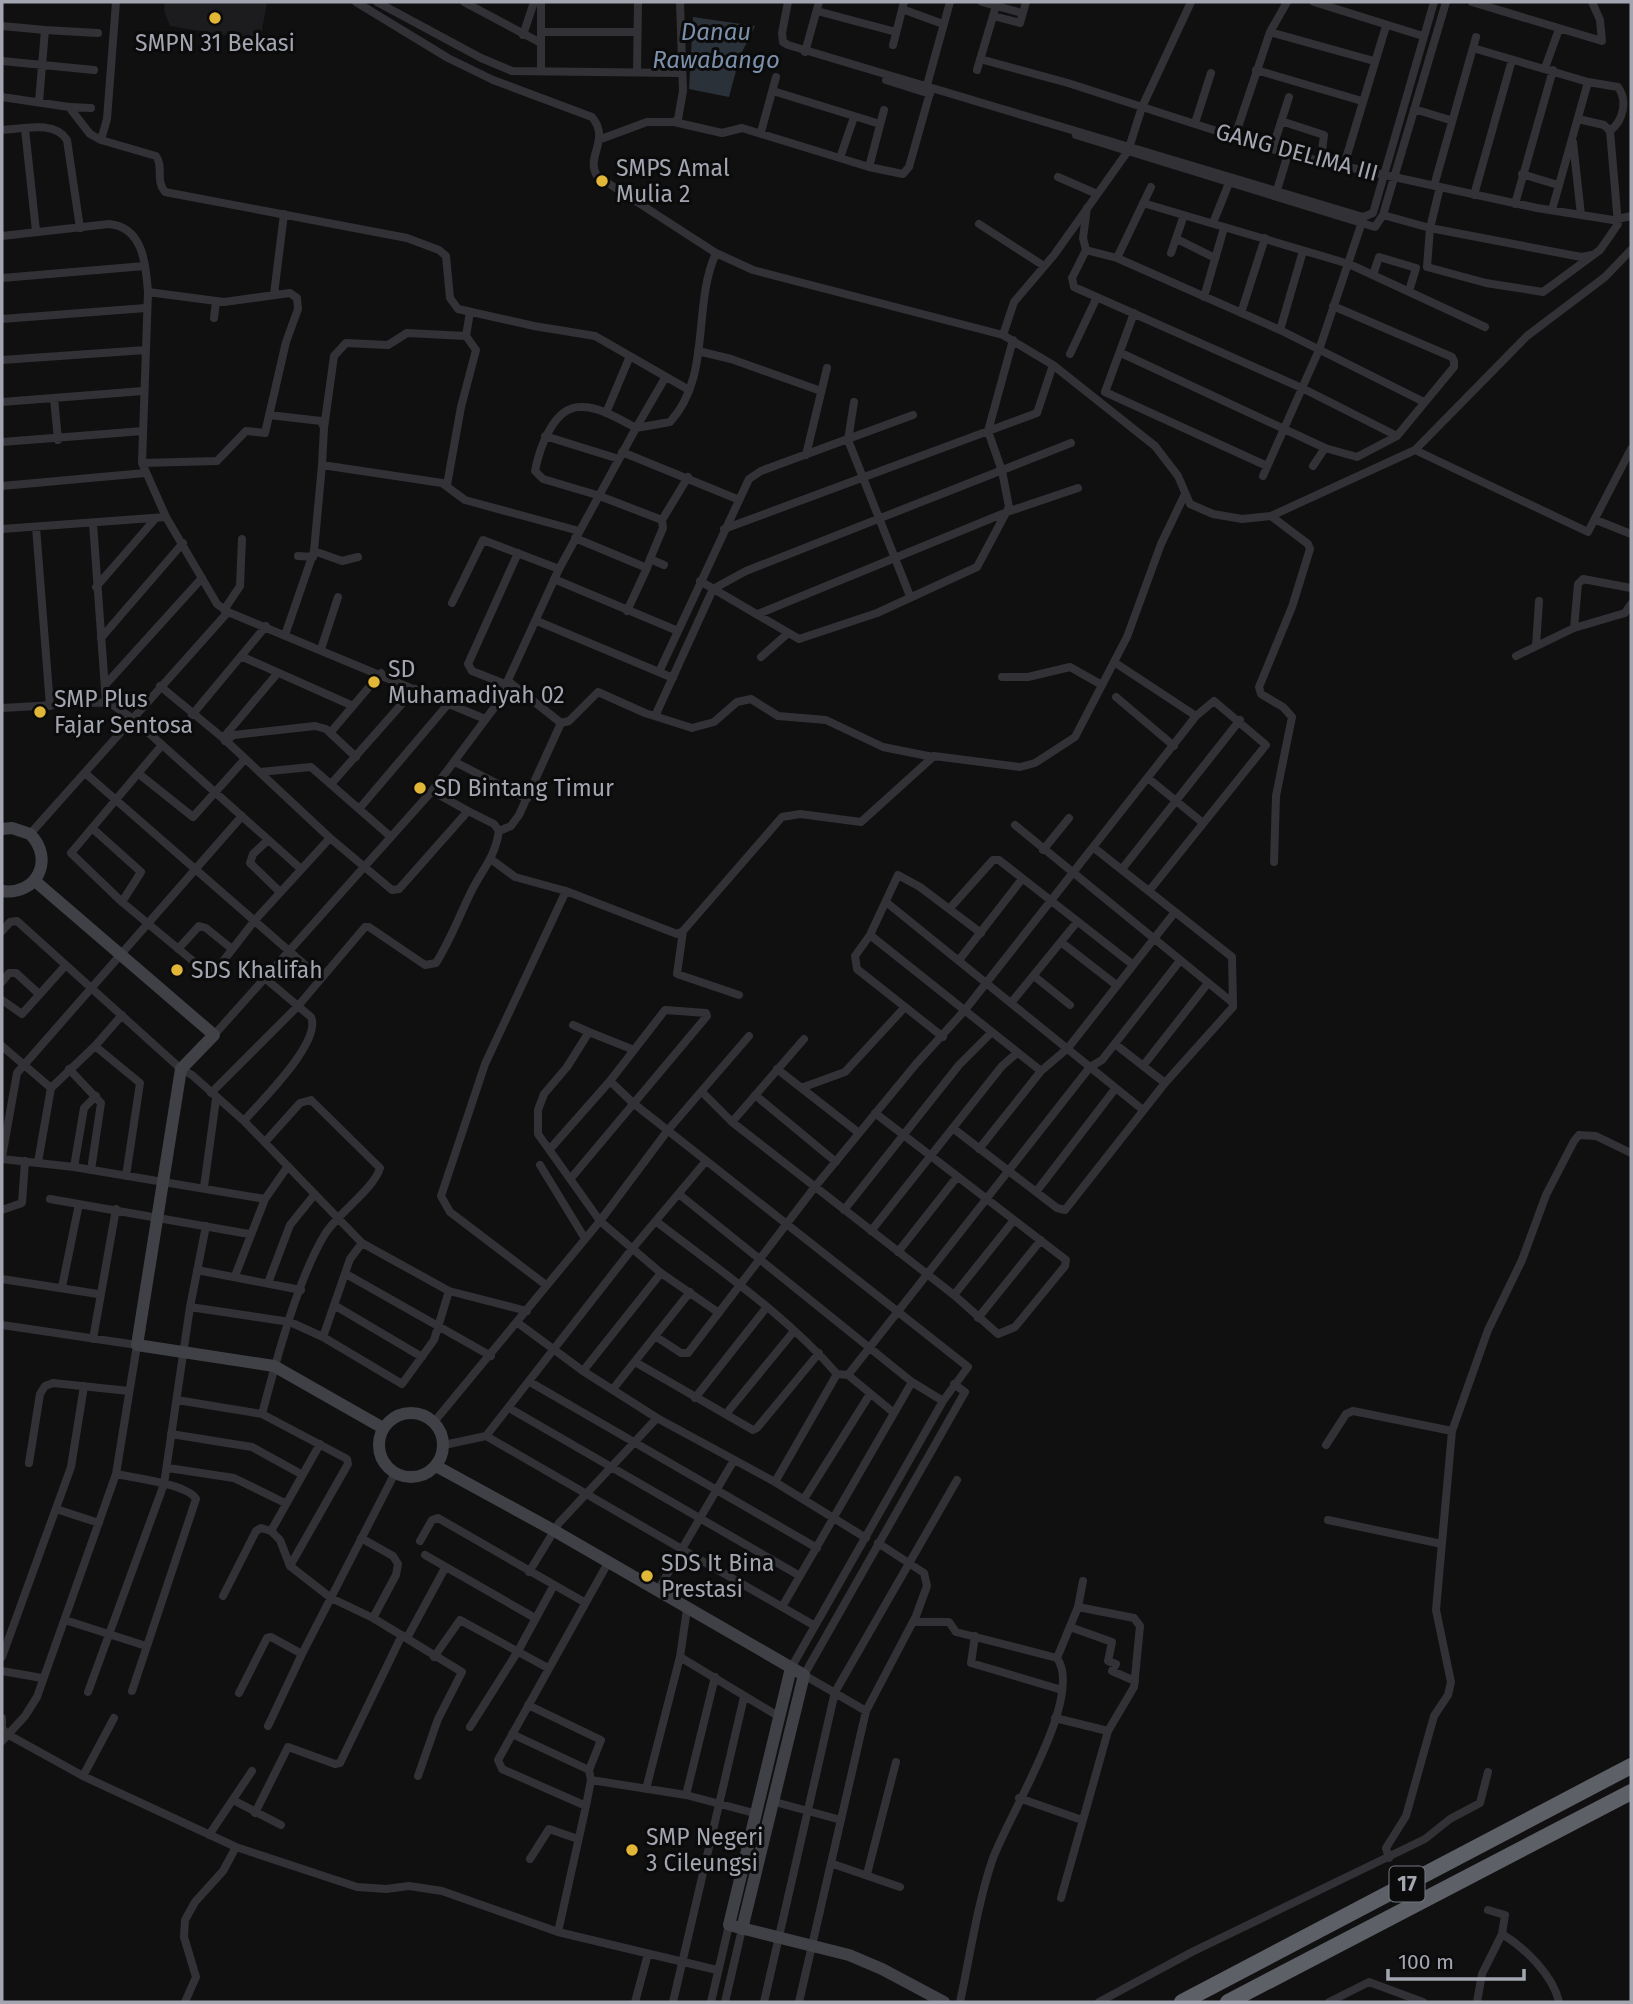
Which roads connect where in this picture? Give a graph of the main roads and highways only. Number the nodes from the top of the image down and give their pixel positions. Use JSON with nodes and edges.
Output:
{"nodes":[{"id":1,"x":1631,"y":1766,"type":"edge"},
{"id":2,"x":1631,"y":1792,"type":"edge"},
{"id":3,"x":1182,"y":2002,"type":"edge"},
{"id":4,"x":1228,"y":2002,"type":"edge"}],
"edges":[{"from":1,"to":3,"type":"highway","number":"17"},
{"from":2,"to":4,"type":"highway","number":"17"}]}
